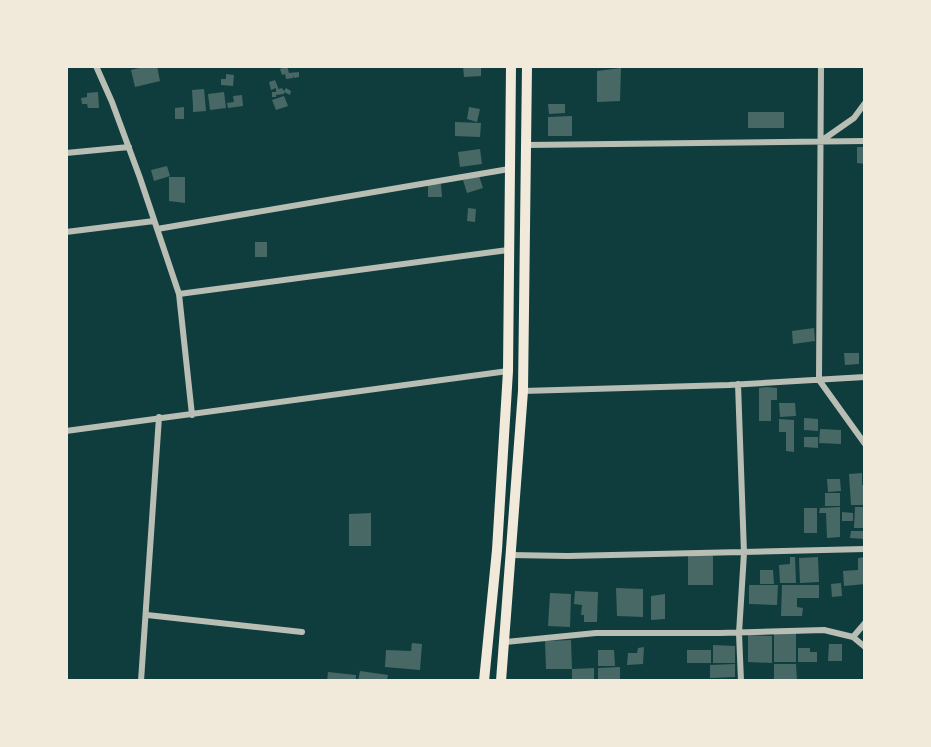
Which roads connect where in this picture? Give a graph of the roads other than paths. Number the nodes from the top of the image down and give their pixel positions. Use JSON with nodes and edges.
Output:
{"nodes":[{"id":1,"x":96,"y":66,"type":"edge"},
{"id":2,"x":511,"y":66,"type":"edge"},
{"id":3,"x":527,"y":66,"type":"edge"},
{"id":4,"x":821,"y":66,"type":"edge"},
{"id":5,"x":865,"y":103,"type":"edge"},
{"id":6,"x":821,"y":141,"type":"junction"},
{"id":7,"x":865,"y":141,"type":"edge"},
{"id":8,"x":526,"y":145,"type":"junction"},
{"id":9,"x":129,"y":147,"type":"junction"},
{"id":10,"x":66,"y":153,"type":"edge"},
{"id":11,"x":509,"y":169,"type":"junction"},
{"id":12,"x":154,"y":221,"type":"junction"},
{"id":13,"x":157,"y":229,"type":"junction"},
{"id":14,"x":66,"y":232,"type":"edge"},
{"id":15,"x":508,"y":250,"type":"junction"},
{"id":16,"x":179,"y":294,"type":"junction"},
{"id":17,"x":508,"y":371,"type":"junction"},
{"id":18,"x":865,"y":377,"type":"edge"},
{"id":19,"x":819,"y":380,"type":"junction"},
{"id":20,"x":738,"y":384,"type":"junction"},
{"id":21,"x":523,"y":391,"type":"junction"},
{"id":22,"x":192,"y":415,"type":"junction"},
{"id":23,"x":159,"y":417,"type":"junction"},
{"id":24,"x":66,"y":431,"type":"edge"},
{"id":25,"x":865,"y":444,"type":"edge"},
{"id":26,"x":865,"y":549,"type":"edge"},
{"id":27,"x":744,"y":553,"type":"junction"},
{"id":28,"x":510,"y":555,"type":"junction"},
{"id":29,"x":147,"y":615,"type":"junction"},
{"id":30,"x":865,"y":623,"type":"edge"},
{"id":31,"x":302,"y":632,"type":"dead end"},
{"id":32,"x":739,"y":633,"type":"junction"},
{"id":33,"x":853,"y":637,"type":"junction"},
{"id":34,"x":505,"y":642,"type":"junction"},
{"id":35,"x":865,"y":647,"type":"edge"},
{"id":36,"x":141,"y":681,"type":"edge"},
{"id":37,"x":484,"y":681,"type":"edge"},
{"id":38,"x":501,"y":681,"type":"edge"},
{"id":39,"x":741,"y":681,"type":"edge"}],
"edges":[{"from":1,"to":9,"type":"street"},
{"from":2,"to":11,"type":"highway"},
{"from":3,"to":8,"type":"highway"},
{"from":4,"to":6,"type":"street"},
{"from":5,"to":6,"type":"street"},
{"from":6,"to":7,"type":"street"},
{"from":6,"to":8,"type":"street"},
{"from":6,"to":19,"type":"street"},
{"from":8,"to":21,"type":"highway"},
{"from":9,"to":10,"type":"street"},
{"from":9,"to":12,"type":"street"},
{"from":11,"to":13,"type":"street"},
{"from":11,"to":15,"type":"highway"},
{"from":12,"to":13,"type":"street"},
{"from":12,"to":14,"type":"street"},
{"from":13,"to":16,"type":"street"},
{"from":15,"to":16,"type":"street"},
{"from":15,"to":17,"type":"highway"},
{"from":16,"to":22,"type":"street"},
{"from":17,"to":22,"type":"street"},
{"from":17,"to":37,"type":"highway"},
{"from":18,"to":19,"type":"street"},
{"from":19,"to":20,"type":"street"},
{"from":19,"to":25,"type":"street"},
{"from":20,"to":21,"type":"street"},
{"from":20,"to":27,"type":"street"},
{"from":21,"to":28,"type":"highway"},
{"from":22,"to":23,"type":"street"},
{"from":23,"to":24,"type":"street"},
{"from":23,"to":29,"type":"street"},
{"from":26,"to":27,"type":"street"},
{"from":27,"to":28,"type":"street"},
{"from":27,"to":32,"type":"street"},
{"from":28,"to":34,"type":"highway"},
{"from":29,"to":31,"type":"street"},
{"from":29,"to":36,"type":"street"},
{"from":30,"to":33,"type":"street"},
{"from":32,"to":33,"type":"street"},
{"from":32,"to":34,"type":"street"},
{"from":32,"to":39,"type":"street"},
{"from":33,"to":35,"type":"street"},
{"from":34,"to":38,"type":"highway"}]}
